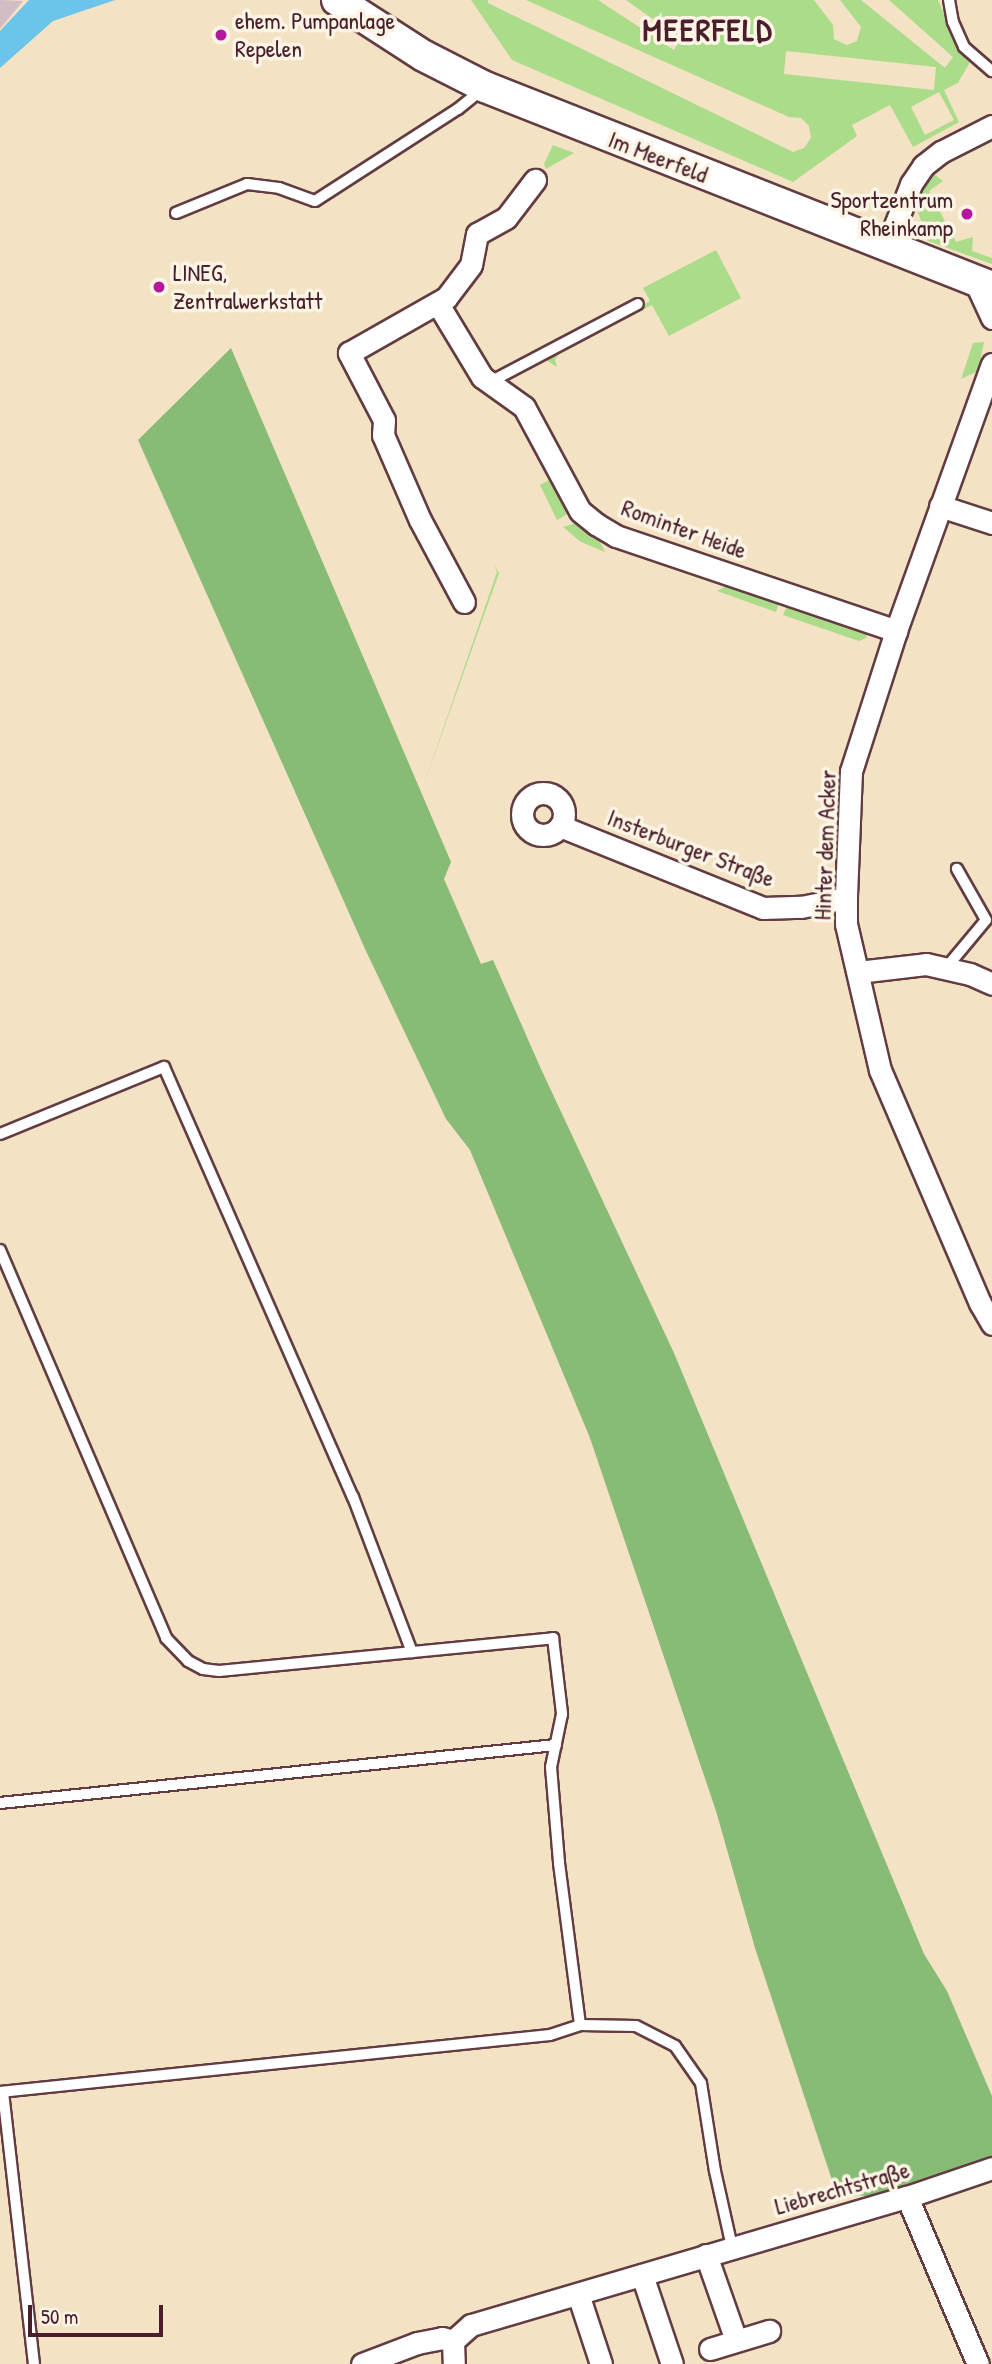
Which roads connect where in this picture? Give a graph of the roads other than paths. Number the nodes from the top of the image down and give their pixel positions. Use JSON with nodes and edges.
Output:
{"nodes":[{"id":1,"x":337,"y":0,"type":"edge"},
{"id":2,"x":948,"y":0,"type":"edge"},
{"id":3,"x":992,"y":71,"type":"edge"},
{"id":4,"x":485,"y":87,"type":"junction"},
{"id":5,"x":992,"y":126,"type":"edge"},
{"id":6,"x":535,"y":180,"type":"dead end"},
{"id":7,"x":176,"y":213,"type":"dead end"},
{"id":8,"x":887,"y":246,"type":"junction"},
{"id":9,"x":983,"y":283,"type":"edge"},
{"id":10,"x":438,"y":304,"type":"junction"},
{"id":11,"x":638,"y":304,"type":"dead end"},
{"id":12,"x":992,"y":318,"type":"edge"},
{"id":13,"x":992,"y":364,"type":"edge"},
{"id":14,"x":490,"y":382,"type":"junction"},
{"id":15,"x":940,"y":506,"type":"junction"},
{"id":16,"x":992,"y":523,"type":"edge"},
{"id":17,"x":464,"y":602,"type":"dead end"},
{"id":18,"x":896,"y":631,"type":"junction"},
{"id":19,"x":560,"y":826,"type":"dead end"},
{"id":20,"x":957,"y":869,"type":"dead end"},
{"id":21,"x":846,"y":898,"type":"junction"},
{"id":22,"x":946,"y":968,"type":"junction"},
{"id":23,"x":858,"y":972,"type":"junction"},
{"id":24,"x":992,"y":984,"type":"edge"},
{"id":25,"x":0,"y":1134,"type":"edge"},
{"id":26,"x":0,"y":1250,"type":"edge"},
{"id":27,"x":992,"y":1324,"type":"edge"},
{"id":28,"x":412,"y":1652,"type":"junction"},
{"id":29,"x":556,"y":1745,"type":"junction"},
{"id":30,"x":0,"y":1803,"type":"edge"},
{"id":31,"x":580,"y":2025,"type":"junction"},
{"id":32,"x":1,"y":2092,"type":"edge"},
{"id":33,"x":992,"y":2168,"type":"edge"},
{"id":34,"x":907,"y":2197,"type":"junction"},
{"id":35,"x":732,"y":2247,"type":"junction"},
{"id":36,"x":706,"y":2255,"type":"junction"},
{"id":37,"x":642,"y":2276,"type":"junction"},
{"id":38,"x":578,"y":2294,"type":"junction"},
{"id":39,"x":769,"y":2331,"type":"dead end"},
{"id":40,"x":736,"y":2340,"type":"junction"},
{"id":41,"x":453,"y":2341,"type":"junction"},
{"id":42,"x":709,"y":2349,"type":"dead end"},
{"id":43,"x":34,"y":2364,"type":"edge"},
{"id":44,"x":362,"y":2364,"type":"edge"},
{"id":45,"x":454,"y":2364,"type":"edge"},
{"id":46,"x":601,"y":2364,"type":"edge"},
{"id":47,"x":672,"y":2364,"type":"edge"},
{"id":48,"x":978,"y":2364,"type":"edge"}],
"edges":[{"from":1,"to":4,"type":"street","name":"Im Meerfeld"},
{"from":2,"to":3,"type":"lane"},
{"from":4,"to":7,"type":"lane"},
{"from":4,"to":8,"type":"street","name":"Im Meerfeld"},
{"from":5,"to":8,"type":"street"},
{"from":6,"to":10,"type":"street"},
{"from":8,"to":9,"type":"street","name":"Im Meerfeld"},
{"from":9,"to":12,"type":"street"},
{"from":10,"to":14,"type":"street","name":"Rominter Heide"},
{"from":10,"to":17,"type":"street"},
{"from":11,"to":14,"type":"lane"},
{"from":13,"to":15,"type":"street","name":"Hinter dem Acker"},
{"from":14,"to":18,"type":"street","name":"Rominter Heide"},
{"from":15,"to":16,"type":"street"},
{"from":15,"to":18,"type":"street","name":"Hinter dem Acker"},
{"from":18,"to":21,"type":"street","name":"Hinter dem Acker"},
{"from":19,"to":21,"type":"street","name":"Insterburger Straße"},
{"from":20,"to":22,"type":"lane"},
{"from":21,"to":23,"type":"street","name":"Hinter dem Acker"},
{"from":22,"to":23,"type":"street"},
{"from":22,"to":24,"type":"street"},
{"from":23,"to":27,"type":"street","name":"Hinter dem Acker"},
{"from":25,"to":28,"type":"lane"},
{"from":26,"to":28,"type":"lane"},
{"from":28,"to":29,"type":"lane"},
{"from":29,"to":30,"type":"lane"},
{"from":29,"to":31,"type":"lane"},
{"from":31,"to":32,"type":"lane"},
{"from":31,"to":35,"type":"lane"},
{"from":32,"to":43,"type":"lane"},
{"from":33,"to":34,"type":"street","name":"Liebrechtstraße"},
{"from":34,"to":35,"type":"street","name":"Liebrechtstraße"},
{"from":34,"to":48,"type":"street"},
{"from":35,"to":36,"type":"street","name":"Liebrechtstraße"},
{"from":36,"to":37,"type":"street","name":"Liebrechtstraße"},
{"from":36,"to":40,"type":"street"},
{"from":37,"to":38,"type":"street","name":"Liebrechtstraße"},
{"from":37,"to":47,"type":"street"},
{"from":38,"to":41,"type":"street","name":"Liebrechtstraße"},
{"from":38,"to":46,"type":"street"},
{"from":39,"to":40,"type":"street"},
{"from":40,"to":42,"type":"street"},
{"from":41,"to":44,"type":"street"},
{"from":41,"to":45,"type":"street"}]}
